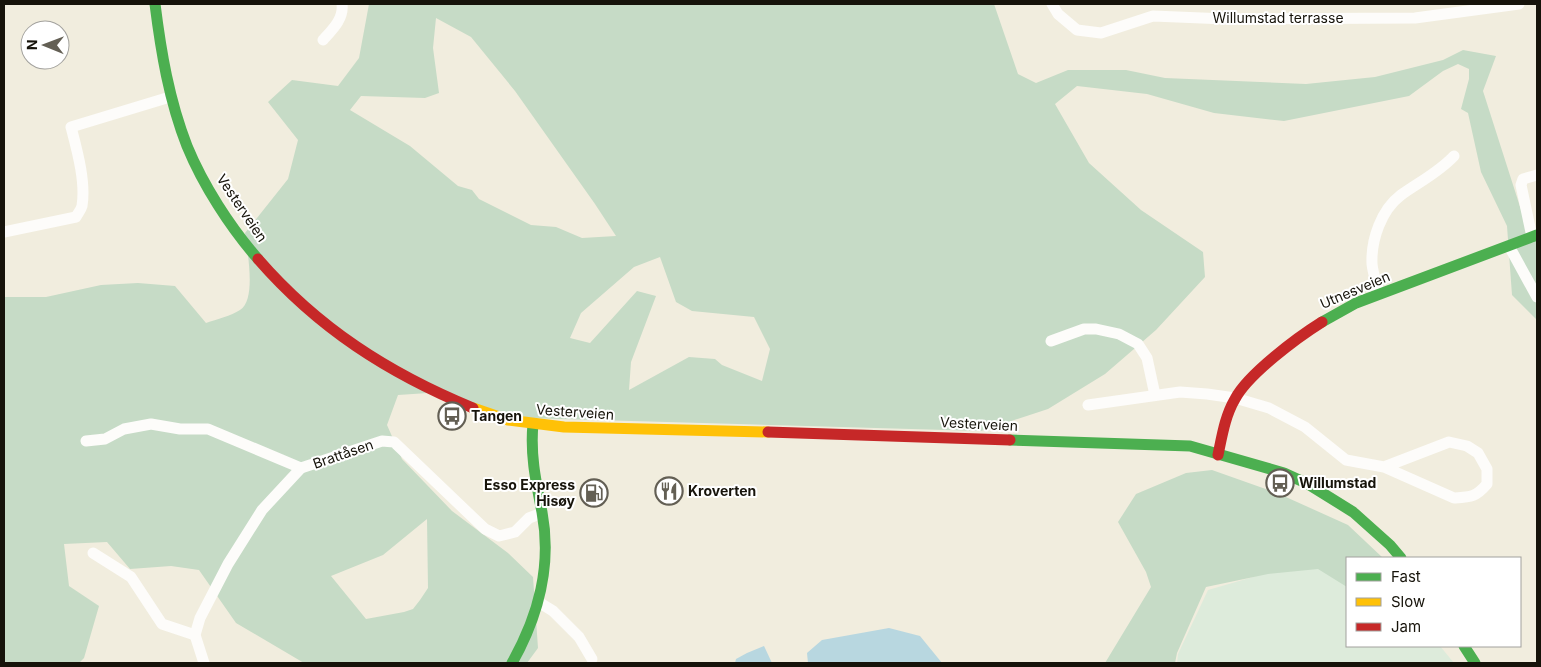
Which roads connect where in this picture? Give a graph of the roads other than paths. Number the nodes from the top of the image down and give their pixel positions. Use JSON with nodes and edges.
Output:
{"nodes":[{"id":1,"x":155,"y":4,"type":"edge"},
{"id":2,"x":342,"y":4,"type":"edge"},
{"id":3,"x":1052,"y":4,"type":"edge"},
{"id":4,"x":1519,"y":4,"type":"edge"},
{"id":5,"x":323,"y":40,"type":"dead end"},
{"id":6,"x":170,"y":97,"type":"junction"},
{"id":7,"x":1454,"y":156,"type":"dead end"},
{"id":8,"x":1537,"y":175,"type":"edge"},
{"id":9,"x":4,"y":232,"type":"edge"},
{"id":10,"x":1534,"y":236,"type":"edge"},
{"id":11,"x":1509,"y":246,"type":"junction"},
{"id":12,"x":1379,"y":294,"type":"junction"},
{"id":13,"x":1537,"y":297,"type":"edge"},
{"id":14,"x":1051,"y":340,"type":"dead end"},
{"id":15,"x":1155,"y":395,"type":"junction"},
{"id":16,"x":1235,"y":398,"type":"junction"},
{"id":17,"x":1088,"y":405,"type":"dead end"},
{"id":18,"x":533,"y":424,"type":"junction"},
{"id":19,"x":86,"y":441,"type":"dead end"},
{"id":20,"x":1218,"y":455,"type":"junction"},
{"id":21,"x":1384,"y":467,"type":"junction"},
{"id":22,"x":301,"y":468,"type":"junction"},
{"id":23,"x":542,"y":512,"type":"junction"},
{"id":24,"x":93,"y":553,"type":"dead end"},
{"id":25,"x":1400,"y":557,"type":"edge"},
{"id":26,"x":540,"y":603,"type":"junction"},
{"id":27,"x":195,"y":635,"type":"junction"},
{"id":28,"x":1465,"y":647,"type":"edge"},
{"id":29,"x":592,"y":659,"type":"dead end"},
{"id":30,"x":204,"y":663,"type":"edge"},
{"id":31,"x":512,"y":663,"type":"edge"},
{"id":32,"x":1474,"y":663,"type":"edge"}],
"edges":[{"from":1,"to":6,"type":"main road","name":"Vesterveien"},
{"from":2,"to":5,"type":"street"},
{"from":3,"to":4,"type":"street","name":"Willumstad terrasse"},
{"from":6,"to":9,"type":"street"},
{"from":6,"to":18,"type":"main road","name":"Vesterveien"},
{"from":7,"to":12,"type":"street"},
{"from":8,"to":10,"type":"street"},
{"from":10,"to":11,"type":"main road","name":"Utnesveien"},
{"from":11,"to":12,"type":"main road","name":"Utnesveien"},
{"from":11,"to":13,"type":"street"},
{"from":12,"to":16,"type":"main road","name":"Utnesveien"},
{"from":14,"to":15,"type":"street"},
{"from":15,"to":16,"type":"street"},
{"from":15,"to":17,"type":"street"},
{"from":16,"to":20,"type":"main road","name":"Utnesveien"},
{"from":16,"to":21,"type":"street"},
{"from":18,"to":20,"type":"main road","name":"Vesterveien"},
{"from":18,"to":23,"type":"main road"},
{"from":19,"to":22,"type":"street"},
{"from":20,"to":25,"type":"main road","name":"Vesterveien"},
{"from":21,"to":21,"type":"street"},
{"from":22,"to":23,"type":"street","name":"Brattåsen"},
{"from":22,"to":27,"type":"street","name":"Brattåsen"},
{"from":23,"to":26,"type":"main road"},
{"from":24,"to":27,"type":"street"},
{"from":26,"to":29,"type":"street"},
{"from":26,"to":31,"type":"main road"},
{"from":27,"to":30,"type":"street"},
{"from":28,"to":32,"type":"main road"}]}
